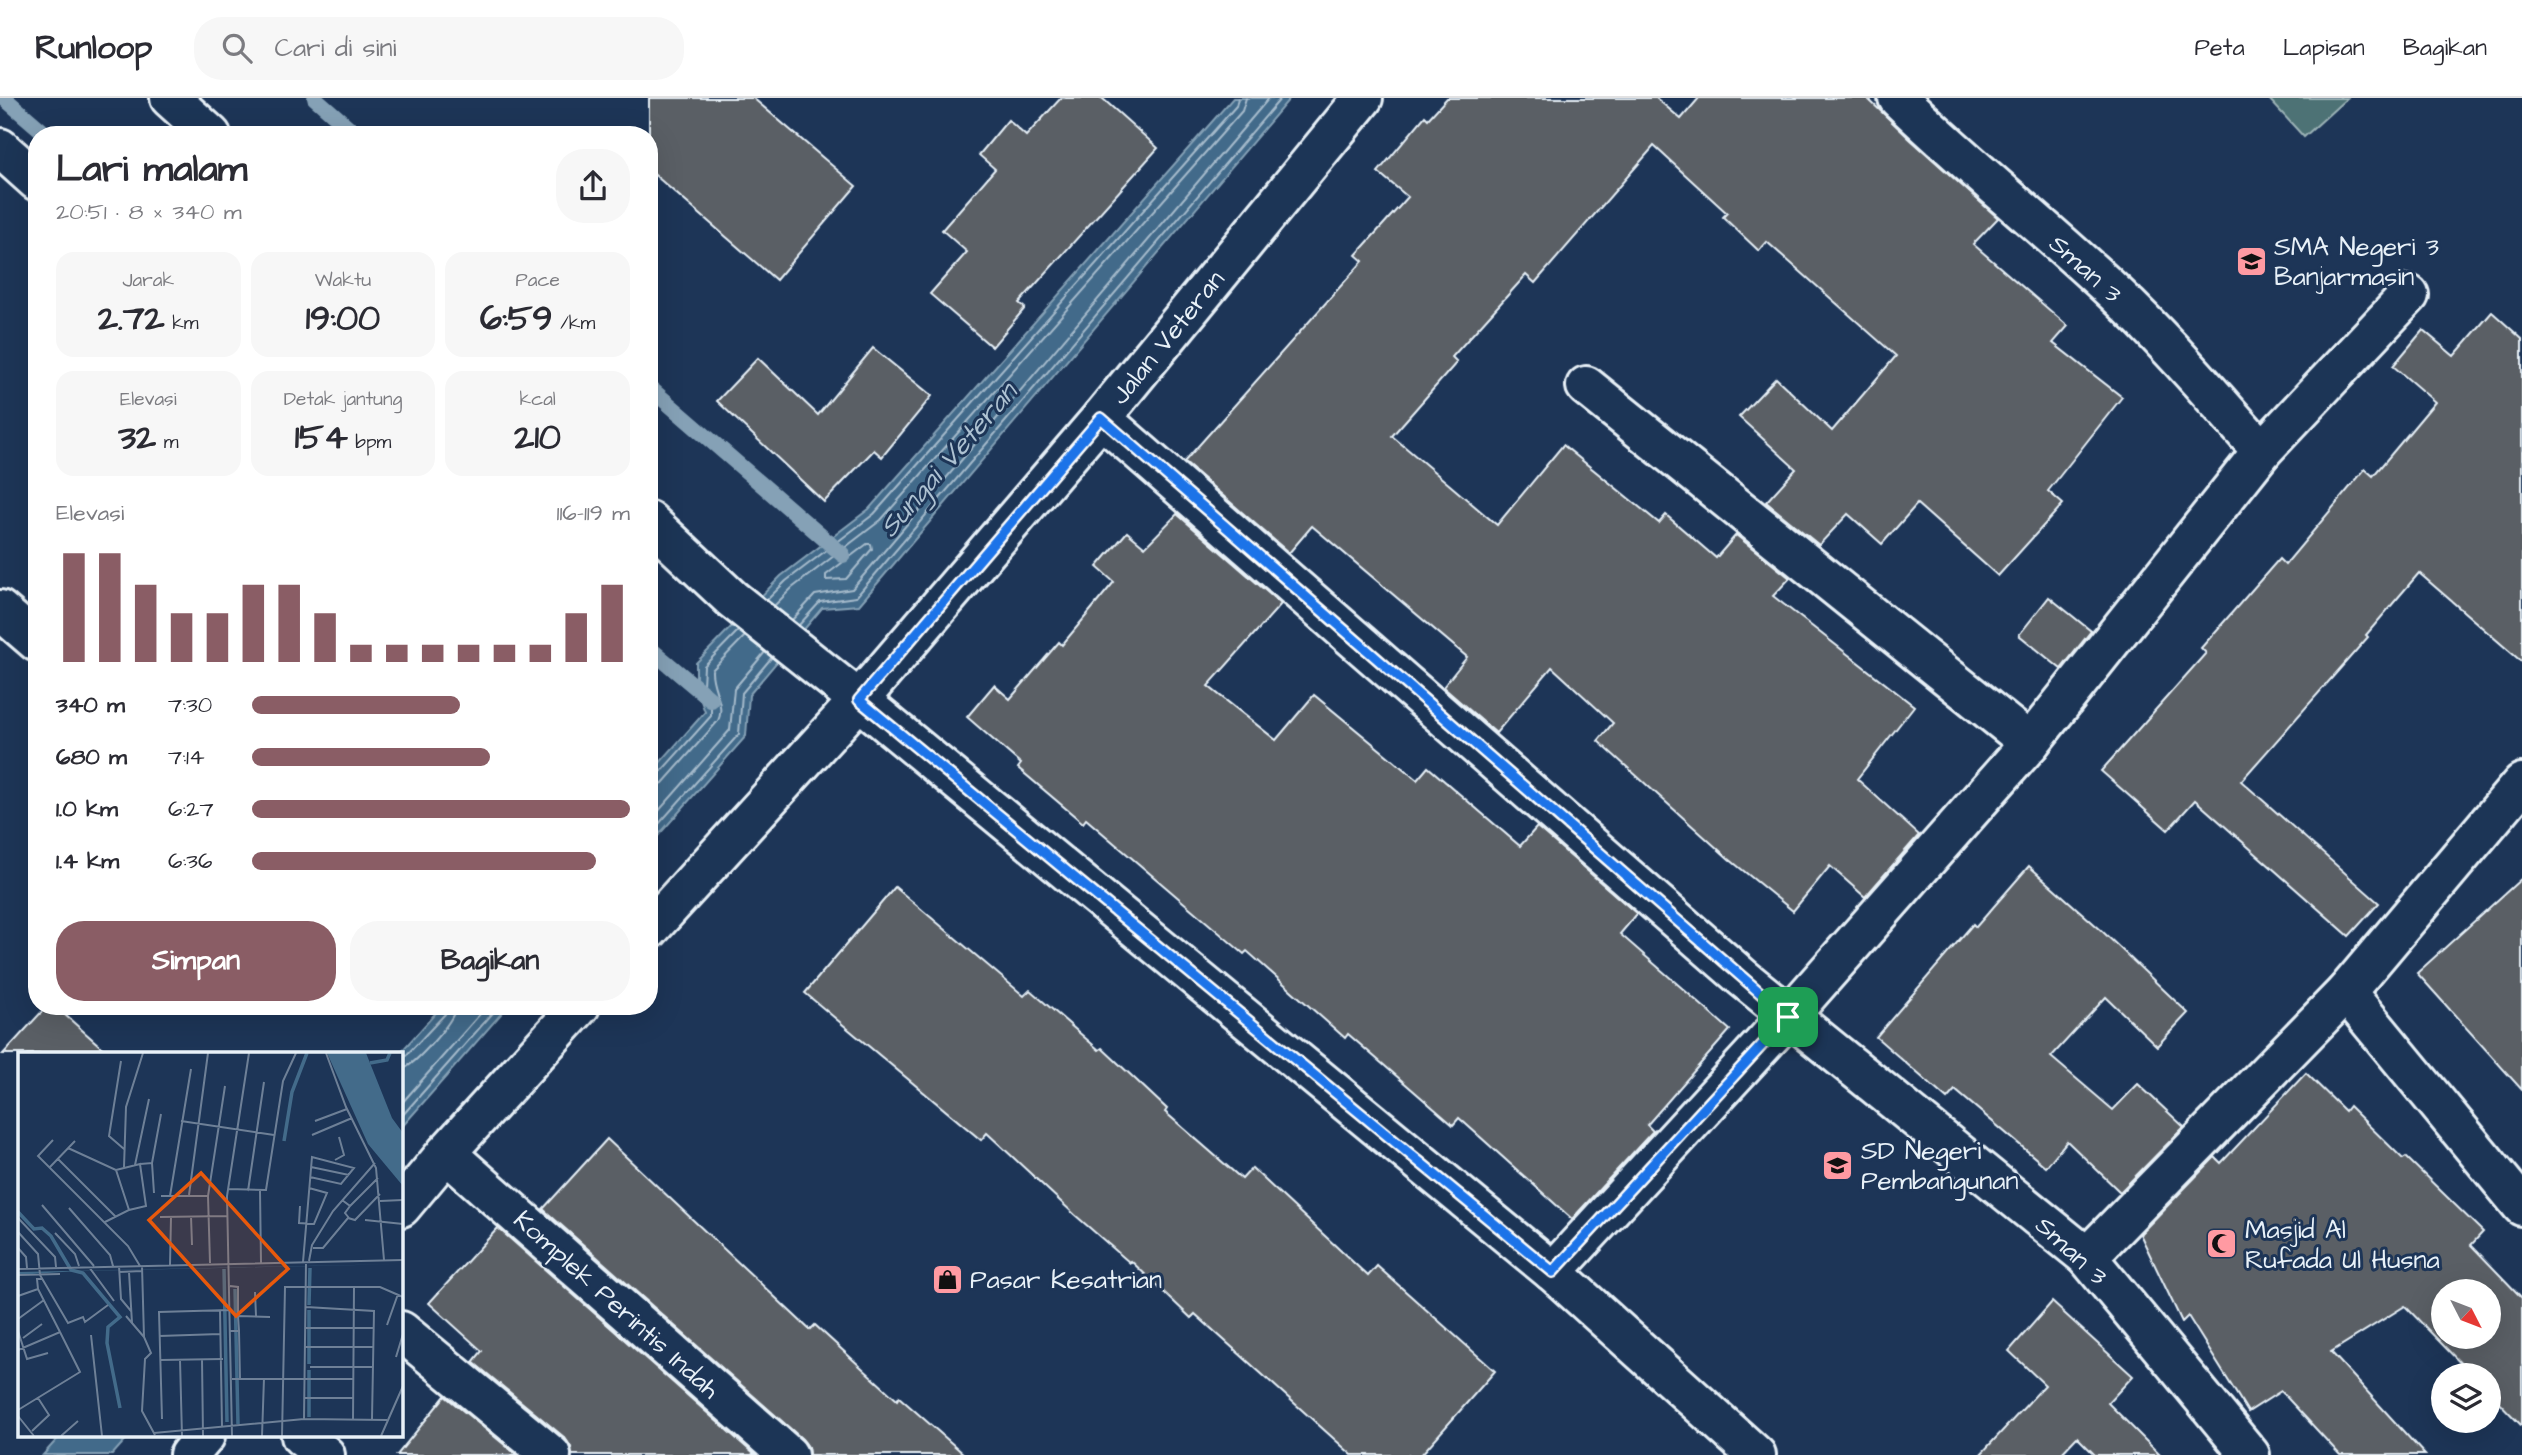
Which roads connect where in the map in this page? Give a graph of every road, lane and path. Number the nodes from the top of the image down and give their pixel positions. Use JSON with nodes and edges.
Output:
{"nodes":[{"id":1,"x":170,"y":98,"type":"edge"},
{"id":2,"x":1363,"y":98,"type":"edge"},
{"id":3,"x":1898,"y":98,"type":"edge"},
{"id":4,"x":201,"y":126,"type":"edge"},
{"id":5,"x":0,"y":148,"type":"edge"},
{"id":6,"x":28,"y":173,"type":"edge"},
{"id":7,"x":2409,"y":295,"type":"dead end"},
{"id":8,"x":1586,"y":386,"type":"dead end"},
{"id":9,"x":1101,"y":418,"type":"junction"},
{"id":10,"x":2262,"y":451,"type":"junction"},
{"id":11,"x":658,"y":529,"type":"edge"},
{"id":12,"x":0,"y":610,"type":"edge"},
{"id":13,"x":28,"y":634,"type":"edge"},
{"id":14,"x":859,"y":700,"type":"junction"},
{"id":15,"x":2030,"y":743,"type":"junction"},
{"id":16,"x":2522,"y":783,"type":"edge"},
{"id":17,"x":658,"y":920,"type":"edge"},
{"id":18,"x":2346,"y":992,"type":"junction"},
{"id":19,"x":572,"y":1015,"type":"edge"},
{"id":20,"x":1788,"y":1017,"type":"junction"},
{"id":21,"x":446,"y":1153,"type":"junction"},
{"id":22,"x":402,"y":1206,"type":"edge"},
{"id":23,"x":2522,"y":1206,"type":"edge"},
{"id":24,"x":2087,"y":1257,"type":"junction"},
{"id":25,"x":1553,"y":1272,"type":"junction"},
{"id":26,"x":402,"y":1332,"type":"edge"},
{"id":27,"x":203,"y":1438,"type":"edge"},
{"id":28,"x":304,"y":1438,"type":"edge"},
{"id":29,"x":189,"y":1455,"type":"edge"},
{"id":30,"x":325,"y":1455,"type":"edge"},
{"id":31,"x":551,"y":1455,"type":"edge"},
{"id":32,"x":788,"y":1455,"type":"edge"},
{"id":33,"x":1756,"y":1455,"type":"edge"},
{"id":34,"x":2250,"y":1455,"type":"edge"}],
"edges":[{"from":1,"to":4,"type":"street"},
{"from":2,"to":9,"type":"street","name":"Jalan Veteran"},
{"from":3,"to":10,"type":"street","name":"Sman 3"},
{"from":5,"to":6,"type":"street"},
{"from":7,"to":10,"type":"street"},
{"from":8,"to":15,"type":"street"},
{"from":9,"to":14,"type":"street","name":"Jalan Veteran"},
{"from":9,"to":20,"type":"street","name":"Sman 3"},
{"from":10,"to":15,"type":"street"},
{"from":11,"to":14,"type":"street"},
{"from":12,"to":13,"type":"street"},
{"from":14,"to":17,"type":"street","name":"Jalan Veteran"},
{"from":14,"to":25,"type":"street"},
{"from":15,"to":20,"type":"street"},
{"from":16,"to":18,"type":"street"},
{"from":18,"to":23,"type":"street"},
{"from":18,"to":24,"type":"street"},
{"from":19,"to":21,"type":"street"},
{"from":20,"to":24,"type":"street","name":"Sman 3"},
{"from":20,"to":25,"type":"street"},
{"from":21,"to":22,"type":"street"},
{"from":21,"to":32,"type":"street","name":"Komplek Perintis Indah"},
{"from":24,"to":34,"type":"street","name":"Sman 3"},
{"from":25,"to":33,"type":"street"},
{"from":26,"to":31,"type":"street"},
{"from":27,"to":29,"type":"street"},
{"from":28,"to":30,"type":"street"}]}
